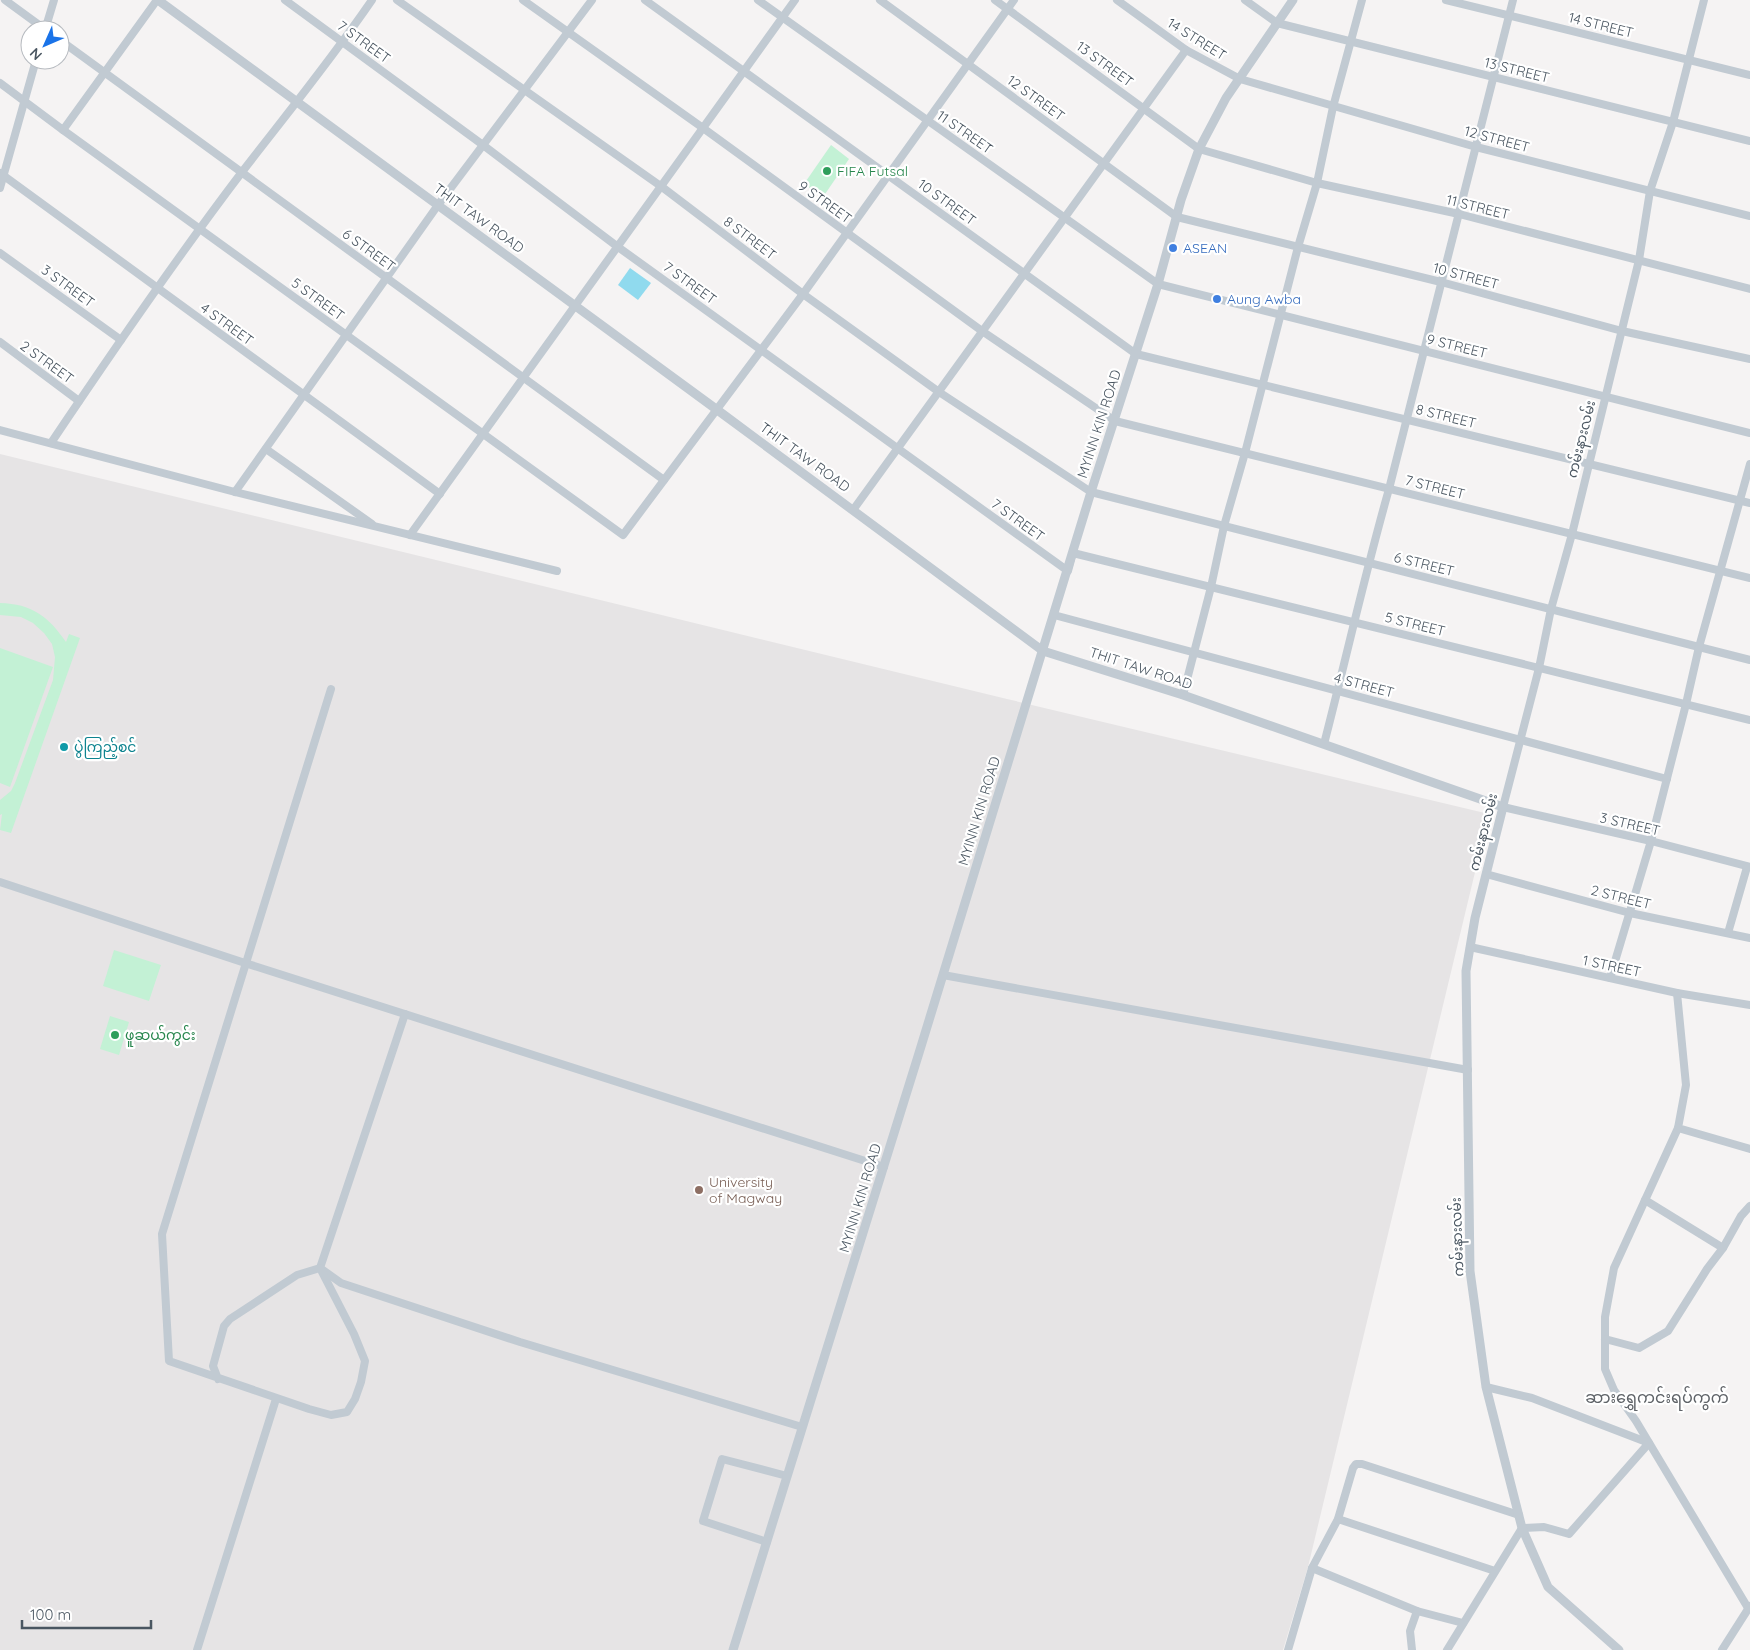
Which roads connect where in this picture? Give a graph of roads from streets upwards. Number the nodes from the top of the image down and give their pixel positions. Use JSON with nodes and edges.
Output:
{"nodes":[{"id":1,"x":5,"y":0,"type":"edge"},
{"id":2,"x":54,"y":0,"type":"edge"},
{"id":3,"x":158,"y":0,"type":"edge"},
{"id":4,"x":285,"y":0,"type":"edge"},
{"id":5,"x":372,"y":0,"type":"edge"},
{"id":6,"x":397,"y":0,"type":"edge"},
{"id":7,"x":523,"y":0,"type":"edge"},
{"id":8,"x":592,"y":0,"type":"edge"},
{"id":9,"x":645,"y":0,"type":"edge"},
{"id":10,"x":758,"y":0,"type":"edge"},
{"id":11,"x":796,"y":0,"type":"edge"},
{"id":12,"x":880,"y":0,"type":"edge"},
{"id":13,"x":995,"y":0,"type":"edge"},
{"id":14,"x":1014,"y":0,"type":"edge"},
{"id":15,"x":1118,"y":0,"type":"edge"},
{"id":16,"x":1245,"y":0,"type":"edge"},
{"id":17,"x":1293,"y":0,"type":"edge"},
{"id":18,"x":1362,"y":0,"type":"edge"},
{"id":19,"x":1446,"y":0,"type":"edge"},
{"id":20,"x":1513,"y":0,"type":"edge"},
{"id":21,"x":1704,"y":0,"type":"edge"},
{"id":22,"x":1008,"y":9,"type":"junction"},
{"id":23,"x":1509,"y":16,"type":"junction"},
{"id":24,"x":783,"y":18,"type":"junction"},
{"id":25,"x":32,"y":20,"type":"edge"},
{"id":26,"x":49,"y":20,"type":"edge"},
{"id":27,"x":1277,"y":23,"type":"junction"},
{"id":28,"x":568,"y":33,"type":"junction"},
{"id":29,"x":343,"y":42,"type":"junction"},
{"id":30,"x":1351,"y":42,"type":"junction"},
{"id":31,"x":70,"y":47,"type":"edge"},
{"id":32,"x":1186,"y":50,"type":"junction"},
{"id":33,"x":1690,"y":60,"type":"junction"},
{"id":34,"x":968,"y":64,"type":"junction"},
{"id":35,"x":33,"y":70,"type":"edge"},
{"id":36,"x":744,"y":71,"type":"junction"},
{"id":37,"x":104,"y":72,"type":"junction"},
{"id":38,"x":1750,"y":74,"type":"edge"},
{"id":39,"x":1493,"y":77,"type":"junction"},
{"id":40,"x":1240,"y":79,"type":"junction"},
{"id":41,"x":0,"y":83,"type":"edge"},
{"id":42,"x":525,"y":91,"type":"junction"},
{"id":43,"x":25,"y":100,"type":"junction"},
{"id":44,"x":297,"y":103,"type":"junction"},
{"id":45,"x":1333,"y":107,"type":"junction"},
{"id":46,"x":1144,"y":108,"type":"junction"},
{"id":47,"x":927,"y":120,"type":"junction"},
{"id":48,"x":1674,"y":122,"type":"junction"},
{"id":49,"x":703,"y":128,"type":"junction"},
{"id":50,"x":62,"y":130,"type":"junction"},
{"id":51,"x":1750,"y":141,"type":"edge"},
{"id":52,"x":483,"y":145,"type":"junction"},
{"id":53,"x":1476,"y":147,"type":"junction"},
{"id":54,"x":1199,"y":148,"type":"junction"},
{"id":55,"x":1104,"y":164,"type":"junction"},
{"id":56,"x":242,"y":172,"type":"junction"},
{"id":57,"x":2,"y":174,"type":"edge"},
{"id":58,"x":888,"y":175,"type":"junction"},
{"id":59,"x":1317,"y":183,"type":"junction"},
{"id":60,"x":662,"y":187,"type":"junction"},
{"id":61,"x":0,"y":188,"type":"edge"},
{"id":62,"x":1650,"y":191,"type":"junction"},
{"id":63,"x":438,"y":205,"type":"junction"},
{"id":64,"x":1459,"y":214,"type":"junction"},
{"id":65,"x":1176,"y":216,"type":"junction"},
{"id":66,"x":1750,"y":216,"type":"edge"},
{"id":67,"x":1065,"y":218,"type":"junction"},
{"id":68,"x":201,"y":230,"type":"junction"},
{"id":69,"x":846,"y":232,"type":"junction"},
{"id":70,"x":618,"y":247,"type":"junction"},
{"id":71,"x":1298,"y":247,"type":"junction"},
{"id":72,"x":0,"y":253,"type":"edge"},
{"id":73,"x":1639,"y":260,"type":"junction"},
{"id":74,"x":1024,"y":273,"type":"junction"},
{"id":75,"x":387,"y":278,"type":"junction"},
{"id":76,"x":1441,"y":282,"type":"junction"},
{"id":77,"x":1158,"y":284,"type":"junction"},
{"id":78,"x":158,"y":289,"type":"junction"},
{"id":79,"x":1750,"y":289,"type":"edge"},
{"id":80,"x":803,"y":294,"type":"junction"},
{"id":81,"x":576,"y":306,"type":"junction"},
{"id":82,"x":1281,"y":315,"type":"junction"},
{"id":83,"x":982,"y":331,"type":"junction"},
{"id":84,"x":1622,"y":331,"type":"junction"},
{"id":85,"x":346,"y":335,"type":"junction"},
{"id":86,"x":121,"y":340,"type":"junction"},
{"id":87,"x":0,"y":342,"type":"edge"},
{"id":88,"x":760,"y":349,"type":"junction"},
{"id":89,"x":1424,"y":351,"type":"junction"},
{"id":90,"x":1136,"y":354,"type":"junction"},
{"id":91,"x":1750,"y":360,"type":"edge"},
{"id":92,"x":524,"y":378,"type":"junction"},
{"id":93,"x":1263,"y":385,"type":"junction"},
{"id":94,"x":939,"y":392,"type":"junction"},
{"id":95,"x":304,"y":395,"type":"junction"},
{"id":96,"x":1605,"y":396,"type":"junction"},
{"id":97,"x":79,"y":401,"type":"junction"},
{"id":98,"x":716,"y":409,"type":"junction"},
{"id":99,"x":1407,"y":419,"type":"junction"},
{"id":100,"x":1115,"y":421,"type":"junction"},
{"id":101,"x":0,"y":430,"type":"edge"},
{"id":102,"x":1750,"y":433,"type":"edge"},
{"id":103,"x":483,"y":434,"type":"junction"},
{"id":104,"x":51,"y":443,"type":"junction"},
{"id":105,"x":898,"y":447,"type":"junction"},
{"id":106,"x":266,"y":449,"type":"junction"},
{"id":107,"x":1245,"y":453,"type":"junction"},
{"id":108,"x":1589,"y":463,"type":"junction"},
{"id":109,"x":1750,"y":464,"type":"edge"},
{"id":110,"x":664,"y":480,"type":"junction"},
{"id":111,"x":1389,"y":489,"type":"junction"},
{"id":112,"x":235,"y":492,"type":"junction"},
{"id":113,"x":1091,"y":492,"type":"junction"},
{"id":114,"x":440,"y":494,"type":"junction"},
{"id":115,"x":1740,"y":500,"type":"junction"},
{"id":116,"x":1750,"y":503,"type":"edge"},
{"id":117,"x":853,"y":510,"type":"junction"},
{"id":118,"x":1224,"y":526,"type":"junction"},
{"id":119,"x":376,"y":527,"type":"junction"},
{"id":120,"x":1572,"y":534,"type":"junction"},
{"id":121,"x":410,"y":535,"type":"junction"},
{"id":122,"x":1073,"y":553,"type":"junction"},
{"id":123,"x":1368,"y":562,"type":"junction"},
{"id":124,"x":557,"y":571,"type":"dead end"},
{"id":125,"x":1068,"y":571,"type":"junction"},
{"id":126,"x":1722,"y":571,"type":"junction"},
{"id":127,"x":1750,"y":578,"type":"edge"},
{"id":128,"x":1211,"y":587,"type":"junction"},
{"id":129,"x":1551,"y":609,"type":"junction"},
{"id":130,"x":1054,"y":615,"type":"junction"},
{"id":131,"x":1355,"y":622,"type":"junction"},
{"id":132,"x":1699,"y":647,"type":"junction"},
{"id":133,"x":1043,"y":651,"type":"junction"},
{"id":134,"x":1194,"y":653,"type":"junction"},
{"id":135,"x":1750,"y":660,"type":"edge"},
{"id":136,"x":1539,"y":668,"type":"junction"},
{"id":137,"x":331,"y":689,"type":"dead end"},
{"id":138,"x":1338,"y":691,"type":"junction"},
{"id":139,"x":1183,"y":695,"type":"junction"},
{"id":140,"x":1686,"y":704,"type":"junction"},
{"id":141,"x":1750,"y":720,"type":"edge"},
{"id":142,"x":1520,"y":740,"type":"junction"},
{"id":143,"x":1324,"y":744,"type":"junction"},
{"id":144,"x":1667,"y":779,"type":"junction"},
{"id":145,"x":1503,"y":807,"type":"junction"},
{"id":146,"x":1651,"y":841,"type":"junction"},
{"id":147,"x":1749,"y":867,"type":"edge"},
{"id":148,"x":1486,"y":874,"type":"junction"},
{"id":149,"x":0,"y":882,"type":"edge"},
{"id":150,"x":1630,"y":913,"type":"junction"},
{"id":151,"x":1728,"y":933,"type":"junction"},
{"id":152,"x":1750,"y":938,"type":"edge"},
{"id":153,"x":1470,"y":947,"type":"junction"},
{"id":154,"x":245,"y":963,"type":"junction"},
{"id":155,"x":943,"y":975,"type":"junction"},
{"id":156,"x":1610,"y":978,"type":"junction"},
{"id":157,"x":1677,"y":993,"type":"junction"},
{"id":158,"x":1750,"y":1005,"type":"edge"},
{"id":159,"x":405,"y":1014,"type":"junction"},
{"id":160,"x":1468,"y":1070,"type":"junction"},
{"id":161,"x":1678,"y":1128,"type":"junction"},
{"id":162,"x":1750,"y":1149,"type":"edge"},
{"id":163,"x":884,"y":1167,"type":"junction"},
{"id":164,"x":1645,"y":1200,"type":"junction"},
{"id":165,"x":1750,"y":1206,"type":"edge"},
{"id":166,"x":1723,"y":1248,"type":"junction"},
{"id":167,"x":320,"y":1268,"type":"junction"},
{"id":168,"x":1605,"y":1339,"type":"junction"},
{"id":169,"x":218,"y":1379,"type":"junction"},
{"id":170,"x":1486,"y":1387,"type":"junction"},
{"id":171,"x":276,"y":1399,"type":"junction"},
{"id":172,"x":802,"y":1427,"type":"junction"},
{"id":173,"x":1649,"y":1443,"type":"junction"},
{"id":174,"x":787,"y":1476,"type":"junction"},
{"id":175,"x":1519,"y":1515,"type":"junction"},
{"id":176,"x":1338,"y":1519,"type":"junction"},
{"id":177,"x":1522,"y":1528,"type":"junction"},
{"id":178,"x":766,"y":1542,"type":"junction"},
{"id":179,"x":1312,"y":1568,"type":"junction"},
{"id":180,"x":1495,"y":1572,"type":"junction"},
{"id":181,"x":1749,"y":1607,"type":"edge"},
{"id":182,"x":1418,"y":1611,"type":"junction"},
{"id":183,"x":1463,"y":1623,"type":"junction"},
{"id":184,"x":197,"y":1650,"type":"edge"},
{"id":185,"x":733,"y":1650,"type":"edge"},
{"id":186,"x":1288,"y":1650,"type":"edge"},
{"id":187,"x":1412,"y":1650,"type":"edge"},
{"id":188,"x":1447,"y":1650,"type":"edge"},
{"id":189,"x":1619,"y":1650,"type":"edge"},
{"id":190,"x":1722,"y":1650,"type":"edge"}],
"edges":[{"from":1,"to":25,"type":"street"},
{"from":2,"to":26,"type":"street"},
{"from":3,"to":37,"type":"street"},
{"from":3,"to":44,"type":"street","name":"THIT TAW ROAD"},
{"from":4,"to":29,"type":"street","name":"7 STREET"},
{"from":5,"to":29,"type":"street"},
{"from":6,"to":42,"type":"street","name":"8 STREET"},
{"from":7,"to":28,"type":"street","name":"9 STREET"},
{"from":8,"to":28,"type":"street"},
{"from":9,"to":36,"type":"street","name":"10 STREET"},
{"from":10,"to":24,"type":"street","name":"11 STREET"},
{"from":11,"to":24,"type":"street"},
{"from":12,"to":34,"type":"street","name":"12 STREET"},
{"from":13,"to":22,"type":"street","name":"13 STREET"},
{"from":14,"to":22,"type":"street"},
{"from":15,"to":32,"type":"street","name":"14 STREET"},
{"from":16,"to":27,"type":"street"},
{"from":17,"to":27,"type":"street","name":"MYINN KIN ROAD"},
{"from":18,"to":30,"type":"street"},
{"from":19,"to":23,"type":"street","name":"14 STREET"},
{"from":20,"to":23,"type":"street"},
{"from":21,"to":33,"type":"street","name":"ကမ်းနားလမ်း"},
{"from":22,"to":34,"type":"street"},
{"from":22,"to":46,"type":"street","name":"13 STREET"},
{"from":23,"to":33,"type":"street","name":"14 STREET"},
{"from":23,"to":39,"type":"street"},
{"from":24,"to":36,"type":"street"},
{"from":24,"to":47,"type":"street","name":"11 STREET"},
{"from":27,"to":30,"type":"street","name":"13 STREET"},
{"from":27,"to":40,"type":"street","name":"MYINN KIN ROAD"},
{"from":28,"to":42,"type":"street"},
{"from":28,"to":49,"type":"street","name":"9 STREET"},
{"from":29,"to":44,"type":"street"},
{"from":29,"to":52,"type":"street","name":"7 STREET"},
{"from":30,"to":39,"type":"street","name":"13 STREET"},
{"from":30,"to":45,"type":"street"},
{"from":31,"to":37,"type":"street","name":"6 STREET"},
{"from":32,"to":40,"type":"street","name":"14 STREET"},
{"from":32,"to":46,"type":"street"},
{"from":33,"to":38,"type":"street","name":"14 STREET"},
{"from":33,"to":48,"type":"street","name":"ကမ်းနားလမ်း"},
{"from":34,"to":47,"type":"street"},
{"from":34,"to":55,"type":"street","name":"12 STREET"},
{"from":35,"to":43,"type":"street"},
{"from":36,"to":49,"type":"street"},
{"from":36,"to":58,"type":"street","name":"10 STREET"},
{"from":37,"to":50,"type":"street"},
{"from":37,"to":56,"type":"street","name":"6 STREET"},
{"from":39,"to":48,"type":"street","name":"13 STREET"},
{"from":39,"to":53,"type":"street"},
{"from":40,"to":45,"type":"street","name":"12 STREET"},
{"from":40,"to":54,"type":"street","name":"MYINN KIN ROAD"},
{"from":41,"to":43,"type":"street","name":"5 STREET"},
{"from":42,"to":52,"type":"street"},
{"from":42,"to":60,"type":"street","name":"8 STREET"},
{"from":43,"to":50,"type":"street","name":"5 STREET"},
{"from":43,"to":57,"type":"street"},
{"from":44,"to":56,"type":"street"},
{"from":44,"to":63,"type":"street","name":"THIT TAW ROAD"},
{"from":45,"to":53,"type":"street","name":"12 STREET"},
{"from":45,"to":59,"type":"street"},
{"from":46,"to":54,"type":"street","name":"13 STREET"},
{"from":46,"to":55,"type":"street"},
{"from":47,"to":58,"type":"street"},
{"from":47,"to":67,"type":"street","name":"11 STREET"},
{"from":48,"to":51,"type":"street","name":"13 STREET"},
{"from":48,"to":62,"type":"street","name":"ကမ်းနားလမ်း"},
{"from":49,"to":60,"type":"street"},
{"from":49,"to":69,"type":"street","name":"9 STREET"},
{"from":50,"to":68,"type":"street","name":"5 STREET"},
{"from":52,"to":63,"type":"street"},
{"from":52,"to":70,"type":"street","name":"7 STREET"},
{"from":53,"to":62,"type":"street","name":"12 STREET"},
{"from":53,"to":64,"type":"street"},
{"from":54,"to":59,"type":"street","name":"11 STREET"},
{"from":54,"to":65,"type":"street","name":"MYINN KIN ROAD"},
{"from":55,"to":65,"type":"street","name":"12 STREET"},
{"from":55,"to":67,"type":"street"},
{"from":56,"to":68,"type":"street"},
{"from":56,"to":75,"type":"street","name":"6 STREET"},
{"from":57,"to":61,"type":"street"},
{"from":57,"to":78,"type":"street","name":"4 STREET"},
{"from":58,"to":69,"type":"street"},
{"from":58,"to":74,"type":"street","name":"10 STREET"},
{"from":59,"to":64,"type":"street","name":"11 STREET"},
{"from":59,"to":71,"type":"street"},
{"from":60,"to":70,"type":"street"},
{"from":60,"to":80,"type":"street","name":"8 STREET"},
{"from":62,"to":66,"type":"street","name":"12 STREET"},
{"from":62,"to":73,"type":"street","name":"ကမ်းနားလမ်း"},
{"from":63,"to":75,"type":"street"},
{"from":63,"to":81,"type":"street","name":"THIT TAW ROAD"},
{"from":64,"to":73,"type":"street","name":"11 STREET"},
{"from":64,"to":76,"type":"street"},
{"from":65,"to":71,"type":"street","name":"10 STREET"},
{"from":65,"to":77,"type":"street","name":"MYINN KIN ROAD"},
{"from":67,"to":74,"type":"street"},
{"from":67,"to":77,"type":"street","name":"11 STREET"},
{"from":68,"to":78,"type":"street"},
{"from":68,"to":85,"type":"street","name":"5 STREET"},
{"from":69,"to":80,"type":"street"},
{"from":69,"to":83,"type":"street","name":"9 STREET"},
{"from":70,"to":81,"type":"street"},
{"from":70,"to":88,"type":"street","name":"7 STREET"},
{"from":71,"to":76,"type":"street","name":"10 STREET"},
{"from":71,"to":82,"type":"street"},
{"from":72,"to":86,"type":"street","name":"3 STREET"},
{"from":73,"to":79,"type":"street","name":"11 STREET"},
{"from":73,"to":84,"type":"street","name":"ကမ်းနားလမ်း"},
{"from":74,"to":83,"type":"street"},
{"from":74,"to":90,"type":"street","name":"10 STREET"},
{"from":75,"to":85,"type":"street"},
{"from":75,"to":92,"type":"street","name":"6 STREET"},
{"from":76,"to":84,"type":"street","name":"10 STREET"},
{"from":76,"to":89,"type":"street"},
{"from":77,"to":82,"type":"street","name":"9 STREET"},
{"from":77,"to":90,"type":"street","name":"MYINN KIN ROAD"},
{"from":78,"to":86,"type":"street"},
{"from":78,"to":95,"type":"street","name":"4 STREET"},
{"from":80,"to":88,"type":"street"},
{"from":80,"to":94,"type":"street","name":"8 STREET"},
{"from":81,"to":92,"type":"street"},
{"from":81,"to":98,"type":"street","name":"THIT TAW ROAD"},
{"from":82,"to":89,"type":"street","name":"9 STREET"},
{"from":82,"to":93,"type":"street"},
{"from":83,"to":94,"type":"street"},
{"from":83,"to":100,"type":"street","name":"9 STREET"},
{"from":84,"to":91,"type":"street","name":"10 STREET"},
{"from":84,"to":96,"type":"street","name":"ကမ်းနားလမ်း"},
{"from":85,"to":95,"type":"street"},
{"from":85,"to":103,"type":"street","name":"5 STREET"},
{"from":86,"to":97,"type":"street"},
{"from":87,"to":97,"type":"street","name":"2 STREET"},
{"from":88,"to":98,"type":"street"},
{"from":88,"to":105,"type":"street","name":"7 STREET"},
{"from":89,"to":96,"type":"street","name":"9 STREET"},
{"from":89,"to":99,"type":"street"},
{"from":90,"to":93,"type":"street","name":"8 STREET"},
{"from":90,"to":100,"type":"street","name":"MYINN KIN ROAD"},
{"from":92,"to":103,"type":"street"},
{"from":92,"to":110,"type":"street","name":"6 STREET"},
{"from":93,"to":99,"type":"street","name":"8 STREET"},
{"from":93,"to":107,"type":"street"},
{"from":94,"to":105,"type":"street"},
{"from":94,"to":113,"type":"street","name":"8 STREET"},
{"from":95,"to":106,"type":"street"},
{"from":95,"to":114,"type":"street","name":"4 STREET"},
{"from":96,"to":102,"type":"street","name":"9 STREET"},
{"from":96,"to":108,"type":"street","name":"ကမ်းနားလမ်း"},
{"from":97,"to":104,"type":"street"},
{"from":98,"to":110,"type":"street"},
{"from":98,"to":117,"type":"street","name":"THIT TAW ROAD"},
{"from":99,"to":108,"type":"street","name":"8 STREET"},
{"from":99,"to":111,"type":"street"},
{"from":100,"to":107,"type":"street","name":"7 STREET"},
{"from":100,"to":113,"type":"street","name":"MYINN KIN ROAD"},
{"from":101,"to":104,"type":"street"},
{"from":103,"to":110,"type":"street","name":"5 STREET"},
{"from":103,"to":114,"type":"street"},
{"from":104,"to":112,"type":"street"},
{"from":105,"to":117,"type":"street"},
{"from":105,"to":125,"type":"street","name":"7 STREET"},
{"from":106,"to":112,"type":"street"},
{"from":106,"to":119,"type":"street"},
{"from":107,"to":111,"type":"street","name":"7 STREET"},
{"from":107,"to":118,"type":"street"},
{"from":108,"to":115,"type":"street","name":"8 STREET"},
{"from":108,"to":120,"type":"street","name":"ကမ်းနားလမ်း"},
{"from":109,"to":115,"type":"street"},
{"from":111,"to":120,"type":"street","name":"7 STREET"},
{"from":111,"to":123,"type":"street"},
{"from":112,"to":119,"type":"street"},
{"from":113,"to":118,"type":"street","name":"6 STREET"},
{"from":113,"to":122,"type":"street","name":"MYINN KIN ROAD"},
{"from":114,"to":121,"type":"street"},
{"from":115,"to":116,"type":"street","name":"8 STREET"},
{"from":115,"to":126,"type":"street"},
{"from":117,"to":133,"type":"street","name":"THIT TAW ROAD"},
{"from":118,"to":123,"type":"street","name":"6 STREET"},
{"from":118,"to":128,"type":"street"},
{"from":119,"to":121,"type":"street"},
{"from":120,"to":126,"type":"street","name":"7 STREET"},
{"from":120,"to":129,"type":"street","name":"ကမ်းနားလမ်း"},
{"from":121,"to":124,"type":"street"},
{"from":122,"to":125,"type":"street"},
{"from":122,"to":128,"type":"street","name":"5 STREET"},
{"from":123,"to":129,"type":"street","name":"6 STREET"},
{"from":123,"to":131,"type":"street"},
{"from":125,"to":130,"type":"street","name":"MYINN KIN ROAD"},
{"from":126,"to":127,"type":"street","name":"7 STREET"},
{"from":126,"to":132,"type":"street"},
{"from":128,"to":131,"type":"street","name":"5 STREET"},
{"from":128,"to":134,"type":"street"},
{"from":129,"to":132,"type":"street","name":"6 STREET"},
{"from":129,"to":136,"type":"street","name":"ကမ်းနားလမ်း"},
{"from":130,"to":133,"type":"street","name":"MYINN KIN ROAD"},
{"from":130,"to":134,"type":"street","name":"4 STREET"},
{"from":131,"to":136,"type":"street","name":"5 STREET"},
{"from":131,"to":138,"type":"street"},
{"from":132,"to":135,"type":"street","name":"6 STREET"},
{"from":132,"to":140,"type":"street"},
{"from":133,"to":139,"type":"street","name":"THIT TAW ROAD"},
{"from":133,"to":155,"type":"street","name":"MYINN KIN ROAD"},
{"from":134,"to":138,"type":"street","name":"4 STREET"},
{"from":134,"to":139,"type":"street"},
{"from":136,"to":140,"type":"street","name":"5 STREET"},
{"from":136,"to":142,"type":"street","name":"ကမ်းနားလမ်း"},
{"from":137,"to":154,"type":"street"},
{"from":138,"to":142,"type":"street","name":"4 STREET"},
{"from":138,"to":143,"type":"street"},
{"from":139,"to":143,"type":"street","name":"THIT TAW ROAD"},
{"from":140,"to":141,"type":"street","name":"5 STREET"},
{"from":140,"to":144,"type":"street"},
{"from":142,"to":144,"type":"street","name":"4 STREET"},
{"from":142,"to":145,"type":"street","name":"ကမ်းနားလမ်း"},
{"from":143,"to":145,"type":"street","name":"THIT TAW ROAD"},
{"from":144,"to":146,"type":"street"},
{"from":145,"to":146,"type":"street","name":"3 STREET"},
{"from":145,"to":148,"type":"street","name":"ကမ်းနားလမ်း"},
{"from":146,"to":147,"type":"street","name":"3 STREET"},
{"from":146,"to":150,"type":"street"},
{"from":147,"to":151,"type":"street"},
{"from":148,"to":150,"type":"street","name":"2 STREET"},
{"from":148,"to":153,"type":"street","name":"ကမ်းနားလမ်း"},
{"from":149,"to":154,"type":"street"},
{"from":150,"to":151,"type":"street","name":"2 STREET"},
{"from":150,"to":156,"type":"street"},
{"from":151,"to":152,"type":"street","name":"2 STREET"},
{"from":153,"to":156,"type":"street","name":"1 STREET"},
{"from":153,"to":160,"type":"street","name":"ကမ်းနားလမ်း"},
{"from":154,"to":159,"type":"street"},
{"from":154,"to":169,"type":"street"},
{"from":155,"to":160,"type":"street"},
{"from":155,"to":163,"type":"street","name":"MYINN KIN ROAD"},
{"from":156,"to":157,"type":"street","name":"1 STREET"},
{"from":157,"to":158,"type":"street","name":"1 STREET"},
{"from":157,"to":161,"type":"street"},
{"from":159,"to":163,"type":"street"},
{"from":159,"to":167,"type":"street"},
{"from":160,"to":170,"type":"street","name":"ကမ်းနားလမ်း"},
{"from":161,"to":162,"type":"street"},
{"from":161,"to":164,"type":"street"},
{"from":163,"to":172,"type":"street","name":"MYINN KIN ROAD"},
{"from":164,"to":166,"type":"street"},
{"from":164,"to":168,"type":"street"},
{"from":165,"to":166,"type":"street"},
{"from":166,"to":168,"type":"street"},
{"from":167,"to":169,"type":"street"},
{"from":167,"to":171,"type":"street"},
{"from":167,"to":172,"type":"street"},
{"from":168,"to":173,"type":"street"},
{"from":169,"to":171,"type":"street"},
{"from":170,"to":173,"type":"street"},
{"from":170,"to":175,"type":"street","name":"ကမ်းနားလမ်း"},
{"from":171,"to":184,"type":"street"},
{"from":172,"to":174,"type":"street","name":"MYINN KIN ROAD"},
{"from":173,"to":177,"type":"street"},
{"from":173,"to":181,"type":"street"},
{"from":174,"to":178,"type":"street","name":"MYINN KIN ROAD"},
{"from":174,"to":178,"type":"street"},
{"from":175,"to":176,"type":"street"},
{"from":175,"to":177,"type":"street","name":"ကမ်းနားလမ်း"},
{"from":176,"to":179,"type":"street"},
{"from":176,"to":180,"type":"street"},
{"from":177,"to":180,"type":"street"},
{"from":177,"to":189,"type":"street","name":"ကမ်းနားလမ်း"},
{"from":178,"to":185,"type":"street","name":"MYINN KIN ROAD"},
{"from":179,"to":182,"type":"street"},
{"from":179,"to":186,"type":"street"},
{"from":180,"to":183,"type":"street"},
{"from":181,"to":190,"type":"street"},
{"from":182,"to":183,"type":"street"},
{"from":182,"to":187,"type":"street"},
{"from":183,"to":188,"type":"street"}]}
